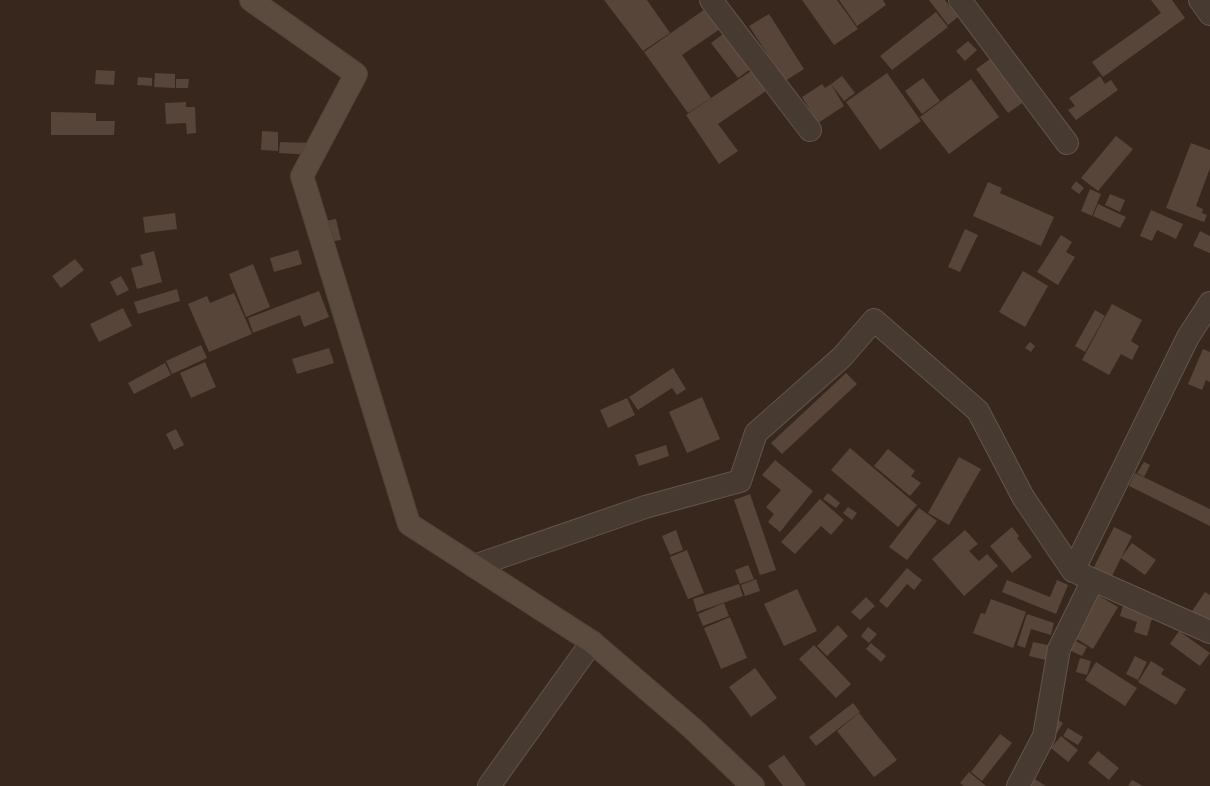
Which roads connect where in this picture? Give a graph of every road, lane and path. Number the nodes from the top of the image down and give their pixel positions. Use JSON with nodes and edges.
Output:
{"nodes":[{"id":1,"x":251,"y":0,"type":"edge"},
{"id":2,"x":711,"y":0,"type":"edge"},
{"id":3,"x":960,"y":0,"type":"edge"},
{"id":4,"x":1200,"y":0,"type":"edge"},
{"id":5,"x":1210,"y":14,"type":"edge"},
{"id":6,"x":810,"y":130,"type":"dead end"},
{"id":7,"x":1068,"y":143,"type":"dead end"},
{"id":8,"x":1210,"y":303,"type":"edge"},
{"id":9,"x":474,"y":566,"type":"junction"},
{"id":10,"x":1073,"y":571,"type":"junction"},
{"id":11,"x":1093,"y":580,"type":"junction"},
{"id":12,"x":1210,"y":632,"type":"edge"},
{"id":13,"x":592,"y":642,"type":"junction"},
{"id":14,"x":489,"y":786,"type":"edge"},
{"id":15,"x":753,"y":786,"type":"edge"},
{"id":16,"x":1018,"y":786,"type":"edge"}],
"edges":[{"from":1,"to":9,"type":"street"},
{"from":2,"to":6,"type":"street"},
{"from":3,"to":7,"type":"street"},
{"from":4,"to":5,"type":"street"},
{"from":8,"to":10,"type":"street"},
{"from":9,"to":10,"type":"street"},
{"from":9,"to":13,"type":"street"},
{"from":10,"to":11,"type":"street"},
{"from":11,"to":12,"type":"street"},
{"from":11,"to":16,"type":"street"},
{"from":13,"to":14,"type":"street"},
{"from":13,"to":15,"type":"street"}]}
